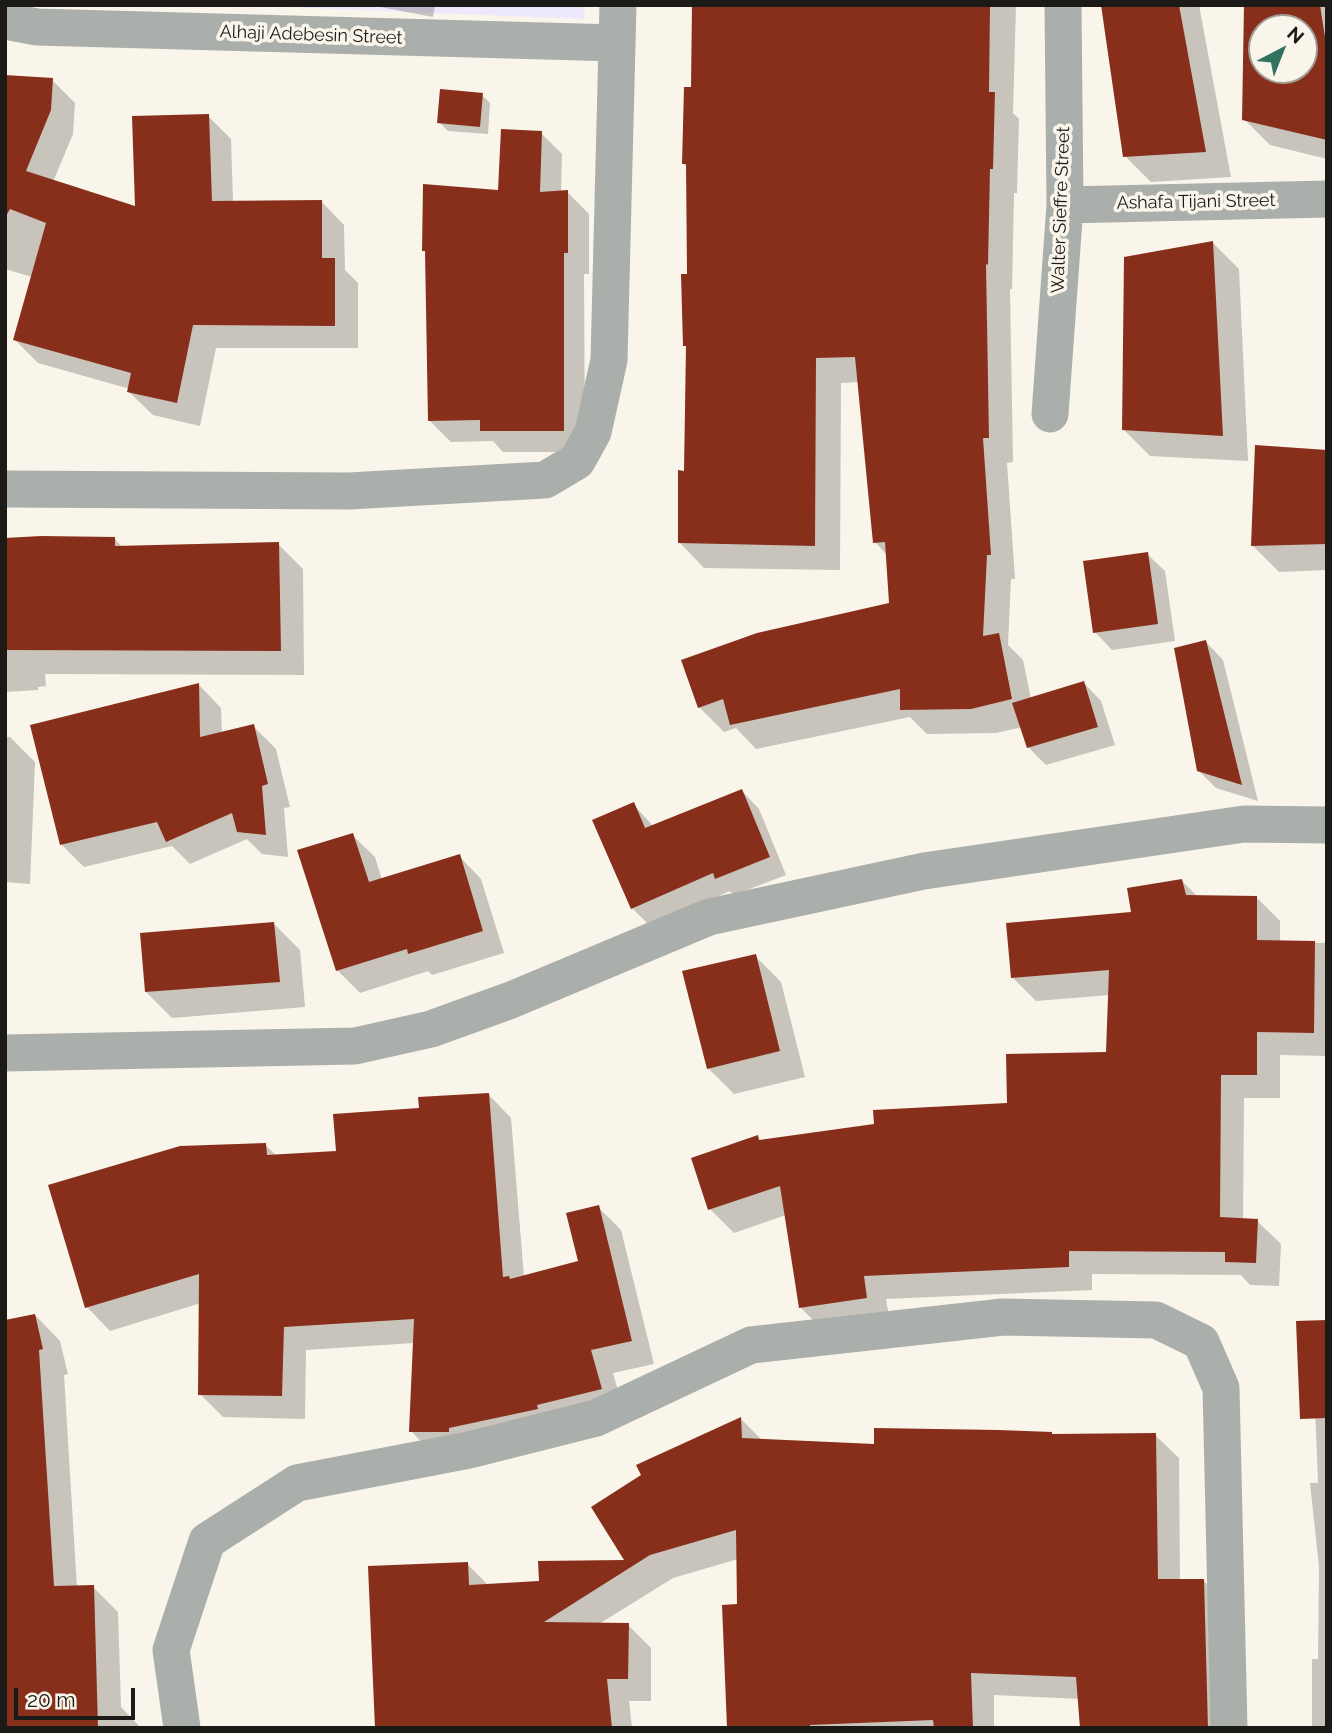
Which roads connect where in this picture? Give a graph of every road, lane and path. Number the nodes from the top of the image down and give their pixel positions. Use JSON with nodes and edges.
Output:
{"nodes":[{"id":1,"x":618,"y":5,"type":"edge"},
{"id":2,"x":1063,"y":5,"type":"edge"},
{"id":3,"x":5,"y":21,"type":"edge"},
{"id":4,"x":617,"y":43,"type":"junction"},
{"id":5,"x":1327,"y":199,"type":"edge"},
{"id":6,"x":1065,"y":205,"type":"junction"},
{"id":7,"x":1051,"y":414,"type":"dead end"},
{"id":8,"x":5,"y":489,"type":"edge"},
{"id":9,"x":1327,"y":825,"type":"edge"},
{"id":10,"x":5,"y":1053,"type":"edge"},
{"id":11,"x":182,"y":1728,"type":"edge"},
{"id":12,"x":1229,"y":1728,"type":"edge"}],
"edges":[{"from":1,"to":4,"type":"street"},
{"from":2,"to":6,"type":"street","name":"Walter Sieffre Street"},
{"from":3,"to":4,"type":"street","name":"Alhaji Adebesin Street"},
{"from":4,"to":8,"type":"street"},
{"from":5,"to":6,"type":"street","name":"Ashafa Tijani Street"},
{"from":6,"to":7,"type":"street","name":"Walter Sieffre Street"},
{"from":9,"to":10,"type":"street"},
{"from":11,"to":12,"type":"street"}]}
